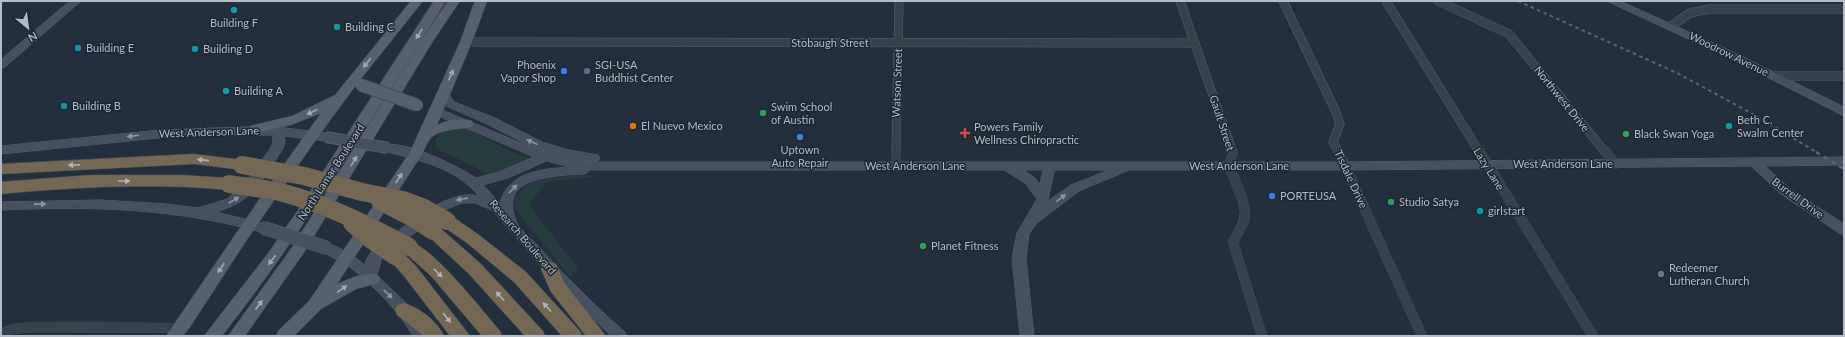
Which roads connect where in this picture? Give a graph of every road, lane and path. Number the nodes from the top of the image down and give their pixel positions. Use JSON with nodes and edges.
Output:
{"nodes":[{"id":1,"x":76,"y":1,"type":"edge"},
{"id":2,"x":417,"y":1,"type":"edge"},
{"id":3,"x":440,"y":1,"type":"edge"},
{"id":4,"x":454,"y":1,"type":"edge"},
{"id":5,"x":481,"y":1,"type":"edge"},
{"id":6,"x":899,"y":1,"type":"edge"},
{"id":7,"x":1180,"y":1,"type":"edge"},
{"id":8,"x":1283,"y":1,"type":"edge"},
{"id":9,"x":1386,"y":1,"type":"edge"},
{"id":10,"x":1438,"y":1,"type":"edge"},
{"id":11,"x":1612,"y":1,"type":"edge"},
{"id":12,"x":1844,"y":9,"type":"edge"},
{"id":13,"x":1671,"y":26,"type":"junction"},
{"id":14,"x":466,"y":42,"type":"junction"},
{"id":15,"x":898,"y":43,"type":"junction"},
{"id":16,"x":1195,"y":43,"type":"junction"},
{"id":17,"x":1,"y":65,"type":"edge"},
{"id":18,"x":1775,"y":76,"type":"junction"},
{"id":19,"x":1844,"y":76,"type":"edge"},
{"id":20,"x":357,"y":83,"type":"junction"},
{"id":21,"x":345,"y":92,"type":"junction"},
{"id":22,"x":443,"y":92,"type":"junction"},
{"id":23,"x":417,"y":105,"type":"junction"},
{"id":24,"x":435,"y":111,"type":"junction"},
{"id":25,"x":1844,"y":112,"type":"edge"},
{"id":26,"x":467,"y":124,"type":"junction"},
{"id":27,"x":255,"y":130,"type":"junction"},
{"id":28,"x":277,"y":131,"type":"junction"},
{"id":29,"x":319,"y":136,"type":"junction"},
{"id":30,"x":425,"y":136,"type":"junction"},
{"id":31,"x":1,"y":150,"type":"edge"},
{"id":32,"x":416,"y":153,"type":"junction"},
{"id":33,"x":569,"y":154,"type":"junction"},
{"id":34,"x":545,"y":158,"type":"junction"},
{"id":35,"x":1844,"y":161,"type":"edge"},
{"id":36,"x":1754,"y":162,"type":"junction"},
{"id":37,"x":633,"y":164,"type":"junction"},
{"id":38,"x":1486,"y":164,"type":"junction"},
{"id":39,"x":1615,"y":164,"type":"junction"},
{"id":40,"x":1050,"y":165,"type":"junction"},
{"id":41,"x":896,"y":166,"type":"junction"},
{"id":42,"x":1005,"y":166,"type":"junction"},
{"id":43,"x":1130,"y":166,"type":"junction"},
{"id":44,"x":1229,"y":166,"type":"junction"},
{"id":45,"x":1346,"y":166,"type":"junction"},
{"id":46,"x":613,"y":167,"type":"junction"},
{"id":47,"x":1,"y":169,"type":"edge"},
{"id":48,"x":474,"y":182,"type":"junction"},
{"id":49,"x":1,"y":188,"type":"edge"},
{"id":50,"x":1043,"y":199,"type":"junction"},
{"id":51,"x":1,"y":206,"type":"edge"},
{"id":52,"x":498,"y":209,"type":"junction"},
{"id":53,"x":197,"y":213,"type":"junction"},
{"id":54,"x":1031,"y":222,"type":"junction"},
{"id":55,"x":249,"y":224,"type":"junction"},
{"id":56,"x":512,"y":224,"type":"junction"},
{"id":57,"x":440,"y":226,"type":"junction"},
{"id":58,"x":1844,"y":230,"type":"edge"},
{"id":59,"x":402,"y":252,"type":"junction"},
{"id":60,"x":347,"y":258,"type":"junction"},
{"id":61,"x":550,"y":269,"type":"junction"},
{"id":62,"x":371,"y":277,"type":"junction"},
{"id":63,"x":315,"y":305,"type":"junction"},
{"id":64,"x":404,"y":310,"type":"junction"},
{"id":65,"x":177,"y":332,"type":"edge"},
{"id":66,"x":1,"y":334,"type":"edge"},
{"id":67,"x":212,"y":336,"type":"edge"},
{"id":68,"x":236,"y":336,"type":"edge"},
{"id":69,"x":284,"y":336,"type":"edge"},
{"id":70,"x":420,"y":336,"type":"edge"},
{"id":71,"x":435,"y":336,"type":"edge"},
{"id":72,"x":461,"y":336,"type":"edge"},
{"id":73,"x":493,"y":336,"type":"edge"},
{"id":74,"x":536,"y":336,"type":"edge"},
{"id":75,"x":573,"y":336,"type":"edge"},
{"id":76,"x":597,"y":336,"type":"edge"},
{"id":77,"x":620,"y":336,"type":"edge"},
{"id":78,"x":1027,"y":336,"type":"edge"},
{"id":79,"x":1262,"y":336,"type":"edge"},
{"id":80,"x":1422,"y":336,"type":"edge"},
{"id":81,"x":1593,"y":336,"type":"edge"}],
"edges":[{"from":1,"to":17,"type":"main road"},
{"from":2,"to":20,"type":"main road","one_way":true},
{"from":3,"to":67,"type":"main road","name":"North Lamar Boulevard","one_way":true},
{"from":68,"to":4,"type":"main road","name":"North Lamar Boulevard","one_way":true},
{"from":5,"to":14,"type":"main road"},
{"from":6,"to":15,"type":"street","name":"Watson Street"},
{"from":7,"to":16,"type":"street","name":"Gault Street"},
{"from":8,"to":45,"type":"street","name":"Tisdale Drive"},
{"from":9,"to":38,"type":"street","name":"Lazy Lane"},
{"from":10,"to":39,"type":"street","name":"Northwest Drive"},
{"from":11,"to":13,"type":"main road","name":"Woodrow Avenue"},
{"from":12,"to":13,"type":"street"},
{"from":13,"to":18,"type":"main road","name":"Woodrow Avenue"},
{"from":14,"to":15,"type":"street","name":"Stobaugh Street"},
{"from":22,"to":14,"type":"main road","one_way":true},
{"from":15,"to":16,"type":"street","name":"Stobaugh Street"},
{"from":15,"to":41,"type":"street","name":"Watson Street"},
{"from":16,"to":44,"type":"street","name":"Gault Street"},
{"from":18,"to":19,"type":"street"},
{"from":18,"to":25,"type":"main road","name":"Woodrow Avenue"},
{"from":20,"to":21,"type":"main road"},
{"from":20,"to":23,"type":"main road","bridge":true},
{"from":21,"to":27,"type":"main road","one_way":true},
{"from":21,"to":29,"type":"main road"},
{"from":22,"to":23,"type":"main road"},
{"from":22,"to":24,"type":"main road"},
{"from":33,"to":22,"type":"main road","one_way":true},
{"from":23,"to":24,"type":"main road"},
{"from":24,"to":26,"type":"main road","name":"West Anderson Lane"},
{"from":24,"to":30,"type":"main road"},
{"from":26,"to":30,"type":"main road"},
{"from":26,"to":34,"type":"main road","name":"West Anderson Lane"},
{"from":27,"to":28,"type":"main road","name":"West Anderson Lane"},
{"from":27,"to":31,"type":"main road","name":"West Anderson Lane","one_way":true},
{"from":28,"to":29,"type":"main road","name":"West Anderson Lane"},
{"from":53,"to":28,"type":"main road","one_way":true},
{"from":29,"to":32,"type":"main road","name":"West Anderson Lane","bridge":true},
{"from":29,"to":55,"type":"main road"},
{"from":30,"to":32,"type":"main road"},
{"from":32,"to":48,"type":"main road","name":"Research Boulevard"},
{"from":60,"to":32,"type":"main road","one_way":true},
{"from":33,"to":34,"type":"main road"},
{"from":33,"to":37,"type":"main road","name":"West Anderson Lane"},
{"from":34,"to":46,"type":"main road","name":"West Anderson Lane"},
{"from":34,"to":48,"type":"main road"},
{"from":35,"to":36,"type":"main road","name":"West Anderson Lane"},
{"from":36,"to":39,"type":"main road","name":"West Anderson Lane"},
{"from":36,"to":58,"type":"main road","name":"Burrell Drive"},
{"from":37,"to":41,"type":"main road","name":"West Anderson Lane"},
{"from":37,"to":46,"type":"main road","name":"West Anderson Lane"},
{"from":38,"to":39,"type":"main road","name":"West Anderson Lane"},
{"from":38,"to":45,"type":"main road","name":"West Anderson Lane"},
{"from":38,"to":81,"type":"street","name":"Lazy Lane"},
{"from":40,"to":42,"type":"main road","name":"West Anderson Lane"},
{"from":40,"to":43,"type":"main road","name":"West Anderson Lane"},
{"from":40,"to":50,"type":"main road"},
{"from":41,"to":42,"type":"main road","name":"West Anderson Lane"},
{"from":42,"to":50,"type":"main road"},
{"from":43,"to":44,"type":"main road","name":"West Anderson Lane"},
{"from":54,"to":43,"type":"main road","one_way":true},
{"from":44,"to":45,"type":"main road","name":"West Anderson Lane"},
{"from":44,"to":79,"type":"street","name":"Gault Street"},
{"from":45,"to":80,"type":"street","name":"Tisdale Drive"},
{"from":56,"to":46,"type":"main road","one_way":true},
{"from":57,"to":47,"type":"highway","one_way":true,"bridge":true},
{"from":48,"to":52,"type":"main road","name":"Research Boulevard"},
{"from":49,"to":59,"type":"highway","one_way":true,"bridge":true},
{"from":50,"to":54,"type":"main road"},
{"from":51,"to":53,"type":"main road","one_way":true},
{"from":52,"to":56,"type":"main road","name":"Research Boulevard"},
{"from":52,"to":62,"type":"main road","one_way":true},
{"from":53,"to":55,"type":"main road"},
{"from":54,"to":78,"type":"main road"},
{"from":55,"to":60,"type":"main road","bridge":true},
{"from":55,"to":65,"type":"main road","one_way":true},
{"from":56,"to":61,"type":"main road","name":"Research Boulevard"},
{"from":74,"to":57,"type":"highway","one_way":true},
{"from":75,"to":57,"type":"highway","one_way":true},
{"from":59,"to":72,"type":"highway","one_way":true},
{"from":59,"to":73,"type":"highway","one_way":true},
{"from":60,"to":62,"type":"main road"},
{"from":60,"to":63,"type":"main road"},
{"from":61,"to":76,"type":"highway"},
{"from":61,"to":77,"type":"main road","name":"Research Boulevard"},
{"from":63,"to":62,"type":"main road","one_way":true},
{"from":62,"to":64,"type":"main road","one_way":true},
{"from":63,"to":69,"type":"main road"},
{"from":64,"to":70,"type":"main road"},
{"from":64,"to":71,"type":"highway"},
{"from":65,"to":66,"type":"street"}]}
